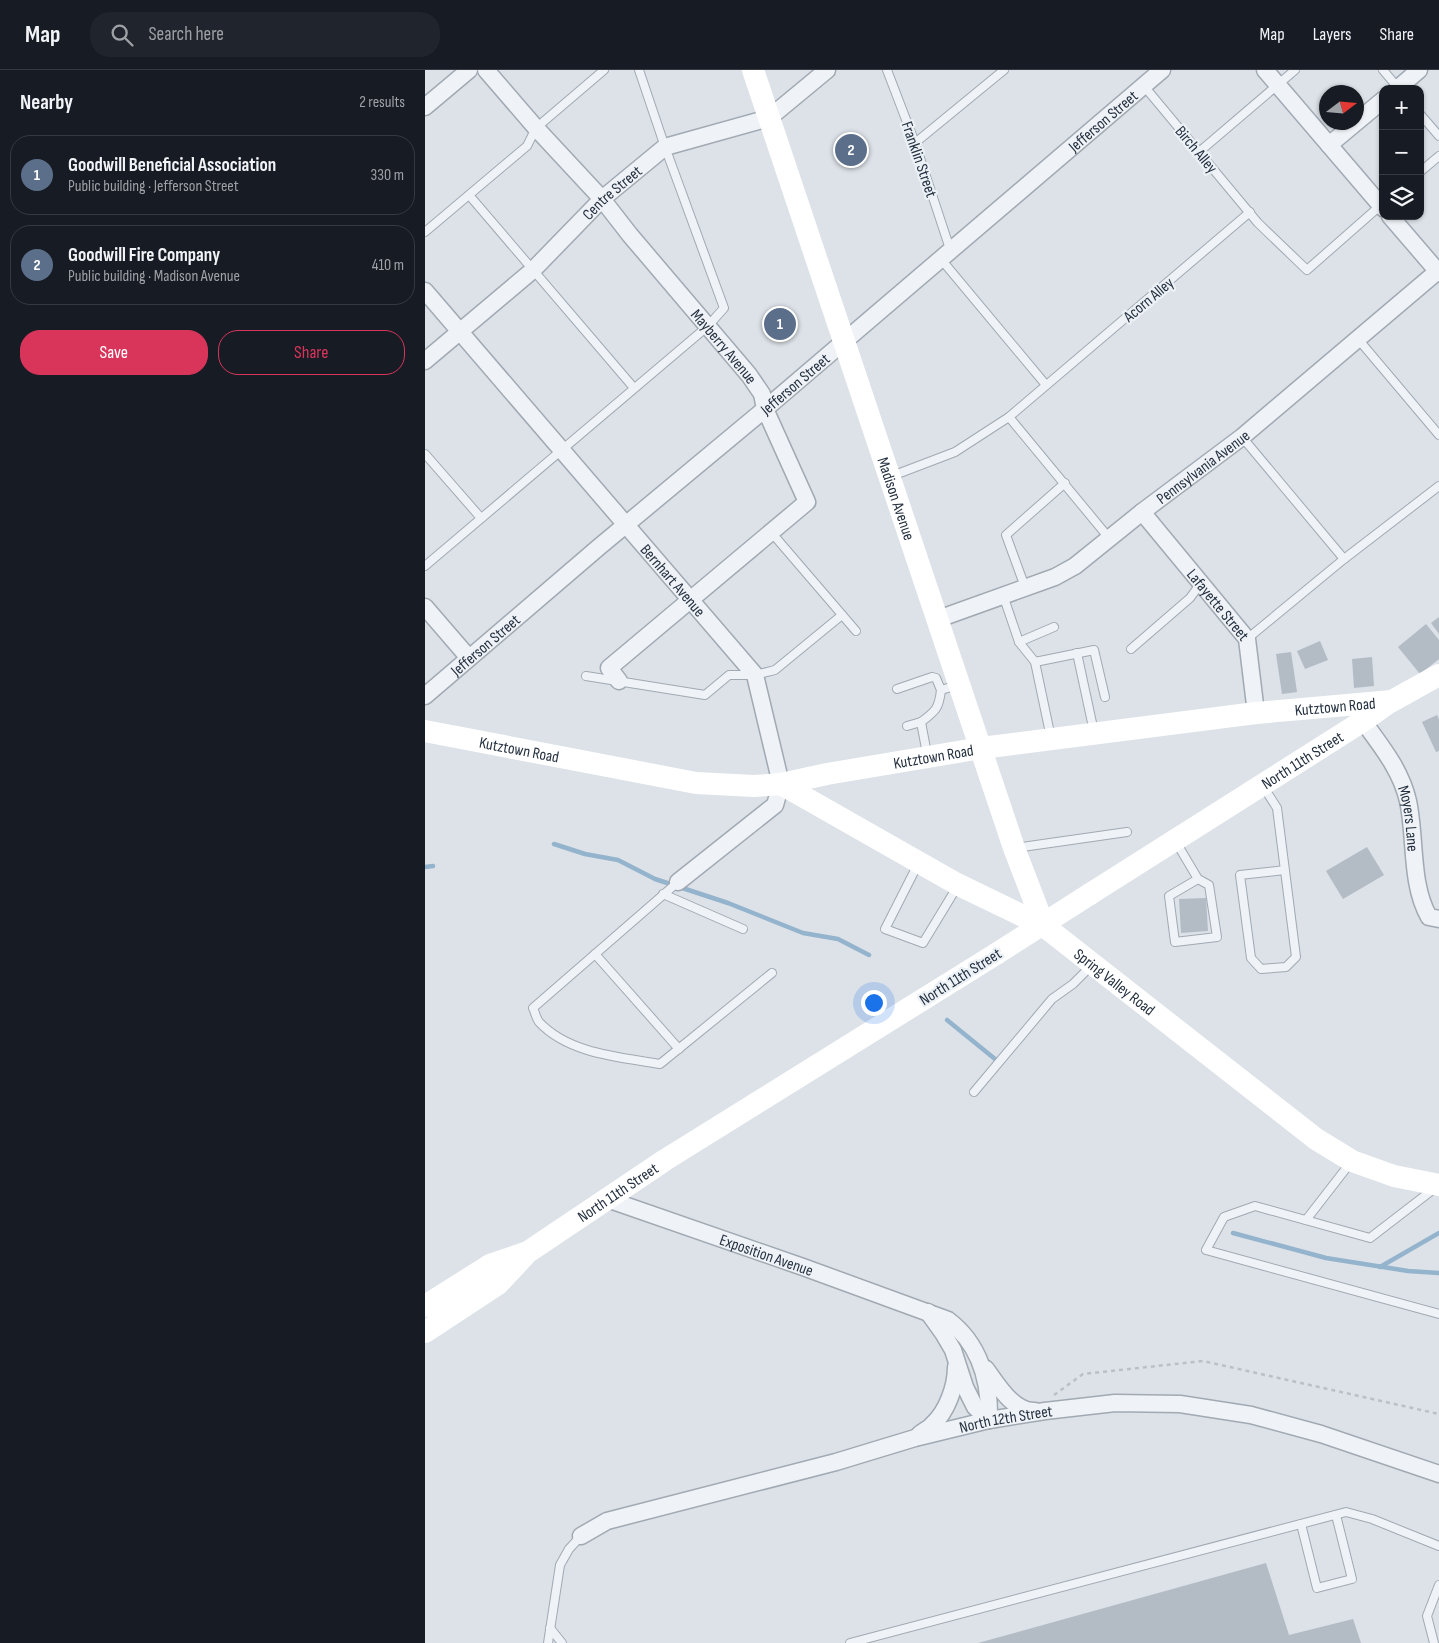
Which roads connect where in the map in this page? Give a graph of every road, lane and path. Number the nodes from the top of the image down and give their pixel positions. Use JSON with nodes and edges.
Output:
{"nodes":[{"id":1,"x":469,"y":70,"type":"edge"},
{"id":2,"x":486,"y":70,"type":"edge"},
{"id":3,"x":604,"y":70,"type":"edge"},
{"id":4,"x":639,"y":70,"type":"edge"},
{"id":5,"x":753,"y":70,"type":"edge"},
{"id":6,"x":827,"y":70,"type":"edge"},
{"id":7,"x":887,"y":70,"type":"edge"},
{"id":8,"x":1004,"y":70,"type":"edge"},
{"id":9,"x":1162,"y":70,"type":"edge"},
{"id":10,"x":1265,"y":70,"type":"edge"},
{"id":11,"x":1295,"y":70,"type":"edge"},
{"id":12,"x":1383,"y":70,"type":"edge"},
{"id":13,"x":1419,"y":70,"type":"edge"},
{"id":14,"x":1278,"y":85,"type":"junction"},
{"id":15,"x":1396,"y":85,"type":"edge"},
{"id":16,"x":1402,"y":85,"type":"edge"},
{"id":17,"x":1143,"y":86,"type":"junction"},
{"id":18,"x":1379,"y":103,"type":"edge"},
{"id":19,"x":425,"y":108,"type":"edge"},
{"id":20,"x":769,"y":118,"type":"junction"},
{"id":21,"x":1424,"y":119,"type":"edge"},
{"id":22,"x":536,"y":128,"type":"junction"},
{"id":23,"x":1439,"y":136,"type":"edge"},
{"id":24,"x":915,"y":143,"type":"junction"},
{"id":25,"x":1329,"y":145,"type":"junction"},
{"id":26,"x":665,"y":147,"type":"junction"},
{"id":27,"x":1199,"y":152,"type":"junction"},
{"id":28,"x":1439,"y":156,"type":"edge"},
{"id":29,"x":1424,"y":169,"type":"edge"},
{"id":30,"x":469,"y":195,"type":"junction"},
{"id":31,"x":602,"y":199,"type":"junction"},
{"id":32,"x":1379,"y":202,"type":"edge"},
{"id":33,"x":1250,"y":212,"type":"junction"},
{"id":34,"x":1379,"y":212,"type":"edge"},
{"id":35,"x":1394,"y":220,"type":"edge"},
{"id":36,"x":425,"y":232,"type":"edge"},
{"id":37,"x":945,"y":254,"type":"junction"},
{"id":38,"x":533,"y":270,"type":"junction"},
{"id":39,"x":1439,"y":271,"type":"edge"},
{"id":40,"x":425,"y":291,"type":"edge"},
{"id":41,"x":708,"y":326,"type":"junction"},
{"id":42,"x":461,"y":332,"type":"junction"},
{"id":43,"x":1358,"y":339,"type":"junction"},
{"id":44,"x":844,"y":341,"type":"junction"},
{"id":45,"x":425,"y":362,"type":"edge"},
{"id":46,"x":1046,"y":385,"type":"junction"},
{"id":47,"x":634,"y":388,"type":"junction"},
{"id":48,"x":765,"y":408,"type":"junction"},
{"id":49,"x":1009,"y":417,"type":"junction"},
{"id":50,"x":1439,"y":435,"type":"edge"},
{"id":51,"x":1243,"y":437,"type":"junction"},
{"id":52,"x":561,"y":449,"type":"junction"},
{"id":53,"x":425,"y":454,"type":"edge"},
{"id":54,"x":889,"y":477,"type":"junction"},
{"id":55,"x":1065,"y":483,"type":"junction"},
{"id":56,"x":1439,"y":486,"type":"edge"},
{"id":57,"x":1142,"y":512,"type":"junction"},
{"id":58,"x":481,"y":518,"type":"junction"},
{"id":59,"x":626,"y":524,"type":"junction"},
{"id":60,"x":771,"y":532,"type":"junction"},
{"id":61,"x":1109,"y":538,"type":"junction"},
{"id":62,"x":1344,"y":559,"type":"junction"},
{"id":63,"x":425,"y":566,"type":"edge"},
{"id":64,"x":1201,"y":583,"type":"junction"},
{"id":65,"x":1025,"y":587,"type":"junction"},
{"id":66,"x":1003,"y":595,"type":"junction"},
{"id":67,"x":691,"y":600,"type":"junction"},
{"id":68,"x":425,"y":607,"type":"edge"},
{"id":69,"x":842,"y":615,"type":"junction"},
{"id":70,"x":938,"y":619,"type":"junction"},
{"id":71,"x":1055,"y":627,"type":"dead end"},
{"id":72,"x":856,"y":631,"type":"dead end"},
{"id":73,"x":1247,"y":639,"type":"junction"},
{"id":74,"x":1019,"y":642,"type":"junction"},
{"id":75,"x":1131,"y":649,"type":"dead end"},
{"id":76,"x":1077,"y":653,"type":"junction"},
{"id":77,"x":469,"y":658,"type":"junction"},
{"id":78,"x":1035,"y":662,"type":"junction"},
{"id":79,"x":755,"y":675,"type":"junction"},
{"id":80,"x":1439,"y":675,"type":"edge"},
{"id":81,"x":586,"y":676,"type":"dead end"},
{"id":82,"x":619,"y":681,"type":"junction"},
{"id":83,"x":951,"y":687,"type":"junction"},
{"id":84,"x":897,"y":690,"type":"dead end"},
{"id":85,"x":425,"y":696,"type":"edge"},
{"id":86,"x":1105,"y":697,"type":"dead end"},
{"id":87,"x":1392,"y":701,"type":"junction"},
{"id":88,"x":1256,"y":713,"type":"junction"},
{"id":89,"x":1363,"y":721,"type":"junction"},
{"id":90,"x":921,"y":722,"type":"junction"},
{"id":91,"x":907,"y":726,"type":"dead end"},
{"id":92,"x":425,"y":731,"type":"edge"},
{"id":93,"x":1094,"y":734,"type":"junction"},
{"id":94,"x":1051,"y":740,"type":"junction"},
{"id":95,"x":981,"y":748,"type":"junction"},
{"id":96,"x":927,"y":757,"type":"junction"},
{"id":97,"x":781,"y":784,"type":"junction"},
{"id":98,"x":1262,"y":784,"type":"junction"},
{"id":99,"x":1127,"y":832,"type":"dead end"},
{"id":100,"x":1175,"y":839,"type":"junction"},
{"id":101,"x":1014,"y":848,"type":"junction"},
{"id":102,"x":919,"y":862,"type":"junction"},
{"id":103,"x":1285,"y":870,"type":"junction"},
{"id":104,"x":1198,"y":879,"type":"junction"},
{"id":105,"x":678,"y":882,"type":"joint"},
{"id":106,"x":959,"y":885,"type":"junction"},
{"id":107,"x":663,"y":894,"type":"junction"},
{"id":108,"x":1439,"y":919,"type":"edge"},
{"id":109,"x":1044,"y":926,"type":"junction"},
{"id":110,"x":743,"y":929,"type":"dead end"},
{"id":111,"x":595,"y":954,"type":"junction"},
{"id":112,"x":1092,"y":964,"type":"junction"},
{"id":113,"x":772,"y":973,"type":"dead end"},
{"id":114,"x":679,"y":1049,"type":"junction"},
{"id":115,"x":974,"y":1092,"type":"dead end"},
{"id":116,"x":1352,"y":1161,"type":"junction"},
{"id":117,"x":1439,"y":1185,"type":"edge"},
{"id":118,"x":607,"y":1198,"type":"junction"},
{"id":119,"x":1306,"y":1220,"type":"junction"},
{"id":120,"x":529,"y":1252,"type":"junction"},
{"id":121,"x":425,"y":1306,"type":"edge"},
{"id":122,"x":926,"y":1310,"type":"junction"},
{"id":123,"x":1439,"y":1314,"type":"edge"},
{"id":124,"x":425,"y":1332,"type":"edge"},
{"id":125,"x":953,"y":1350,"type":"junction"},
{"id":126,"x":981,"y":1362,"type":"junction"},
{"id":127,"x":1053,"y":1395,"type":"dead end"},
{"id":128,"x":1045,"y":1411,"type":"junction"},
{"id":129,"x":1439,"y":1414,"type":"edge"},
{"id":130,"x":989,"y":1420,"type":"junction"},
{"id":131,"x":915,"y":1438,"type":"junction"},
{"id":132,"x":1439,"y":1474,"type":"edge"},
{"id":133,"x":1336,"y":1515,"type":"junction"},
{"id":134,"x":1301,"y":1524,"type":"junction"},
{"id":135,"x":581,"y":1536,"type":"joint"},
{"id":136,"x":1439,"y":1546,"type":"edge"},
{"id":137,"x":1439,"y":1585,"type":"edge"},
{"id":138,"x":550,"y":1628,"type":"junction"},
{"id":139,"x":548,"y":1643,"type":"edge"},
{"id":140,"x":562,"y":1643,"type":"edge"},
{"id":141,"x":850,"y":1643,"type":"edge"},
{"id":142,"x":1434,"y":1643,"type":"edge"}],
"edges":[{"from":1,"to":19,"type":"street"},
{"from":2,"to":22,"type":"street","name":"Mayberry Avenue"},
{"from":3,"to":22,"type":"lane"},
{"from":4,"to":26,"type":"lane"},
{"from":5,"to":20,"type":"main road","name":"Madison Avenue"},
{"from":6,"to":20,"type":"street","name":"Centre Street"},
{"from":7,"to":24,"type":"lane","name":"Franklin Street"},
{"from":8,"to":24,"type":"lane"},
{"from":9,"to":17,"type":"street","name":"Jefferson Street"},
{"from":10,"to":14,"type":"street"},
{"from":11,"to":14,"type":"lane"},
{"from":12,"to":15,"type":"lane"},
{"from":13,"to":16,"type":"street"},
{"from":14,"to":25,"type":"street"},
{"from":14,"to":27,"type":"lane"},
{"from":17,"to":27,"type":"lane","name":"Birch Alley"},
{"from":17,"to":37,"type":"street","name":"Jefferson Street"},
{"from":18,"to":25,"type":"street"},
{"from":20,"to":26,"type":"street","name":"Centre Street"},
{"from":20,"to":44,"type":"main road","name":"Madison Avenue"},
{"from":21,"to":23,"type":"lane"},
{"from":22,"to":30,"type":"lane"},
{"from":22,"to":31,"type":"street","name":"Mayberry Avenue"},
{"from":24,"to":37,"type":"lane","name":"Franklin Street"},
{"from":25,"to":32,"type":"street"},
{"from":26,"to":31,"type":"street","name":"Centre Street"},
{"from":26,"to":41,"type":"lane"},
{"from":27,"to":33,"type":"lane","name":"Birch Alley"},
{"from":28,"to":29,"type":"lane"},
{"from":30,"to":36,"type":"lane"},
{"from":30,"to":38,"type":"lane"},
{"from":31,"to":38,"type":"street","name":"Centre Street"},
{"from":31,"to":41,"type":"street","name":"Mayberry Avenue"},
{"from":33,"to":34,"type":"lane","name":"Birch Alley"},
{"from":33,"to":46,"type":"lane","name":"Acorn Alley"},
{"from":35,"to":39,"type":"street"},
{"from":37,"to":44,"type":"street","name":"Jefferson Street"},
{"from":37,"to":46,"type":"lane"},
{"from":38,"to":42,"type":"street","name":"Centre Street"},
{"from":38,"to":47,"type":"lane"},
{"from":39,"to":43,"type":"street","name":"Pennsylvania Avenue"},
{"from":40,"to":42,"type":"street","name":"Bernhart Avenue"},
{"from":41,"to":47,"type":"lane"},
{"from":41,"to":48,"type":"street","name":"Mayberry Avenue"},
{"from":42,"to":45,"type":"street","name":"Centre Street"},
{"from":42,"to":52,"type":"street","name":"Bernhart Avenue"},
{"from":43,"to":50,"type":"lane"},
{"from":43,"to":51,"type":"street","name":"Pennsylvania Avenue"},
{"from":44,"to":48,"type":"street","name":"Jefferson Street"},
{"from":44,"to":54,"type":"main road","name":"Madison Avenue"},
{"from":46,"to":49,"type":"lane","name":"Acorn Alley"},
{"from":47,"to":52,"type":"lane"},
{"from":48,"to":59,"type":"street","name":"Jefferson Street"},
{"from":48,"to":60,"type":"street","name":"Mayberry Avenue"},
{"from":49,"to":54,"type":"lane","name":"Acorn Alley"},
{"from":49,"to":55,"type":"lane"},
{"from":51,"to":57,"type":"street","name":"Pennsylvania Avenue"},
{"from":51,"to":62,"type":"lane"},
{"from":52,"to":58,"type":"lane"},
{"from":52,"to":59,"type":"street","name":"Bernhart Avenue"},
{"from":53,"to":58,"type":"lane"},
{"from":54,"to":70,"type":"main road","name":"Madison Avenue"},
{"from":55,"to":61,"type":"lane"},
{"from":55,"to":65,"type":"lane"},
{"from":56,"to":62,"type":"lane"},
{"from":57,"to":61,"type":"street","name":"Pennsylvania Avenue"},
{"from":57,"to":64,"type":"street","name":"Lafayette Street"},
{"from":58,"to":63,"type":"lane"},
{"from":59,"to":67,"type":"street","name":"Bernhart Avenue"},
{"from":59,"to":77,"type":"street","name":"Jefferson Street"},
{"from":60,"to":67,"type":"street","name":"Mayberry Avenue"},
{"from":60,"to":69,"type":"lane"},
{"from":61,"to":65,"type":"street","name":"Pennsylvania Avenue"},
{"from":62,"to":73,"type":"lane"},
{"from":64,"to":73,"type":"street","name":"Lafayette Street"},
{"from":64,"to":75,"type":"lane"},
{"from":65,"to":66,"type":"street","name":"Pennsylvania Avenue"},
{"from":66,"to":70,"type":"street","name":"Pennsylvania Avenue"},
{"from":66,"to":74,"type":"lane"},
{"from":67,"to":79,"type":"street","name":"Bernhart Avenue"},
{"from":67,"to":82,"type":"street","name":"Mayberry Avenue"},
{"from":68,"to":77,"type":"street"},
{"from":69,"to":72,"type":"lane"},
{"from":69,"to":79,"type":"lane"},
{"from":70,"to":83,"type":"main road","name":"Madison Avenue"},
{"from":71,"to":74,"type":"lane"},
{"from":73,"to":88,"type":"street","name":"Lafayette Street"},
{"from":74,"to":78,"type":"lane"},
{"from":76,"to":78,"type":"lane"},
{"from":76,"to":86,"type":"lane"},
{"from":76,"to":93,"type":"lane"},
{"from":77,"to":85,"type":"street","name":"Jefferson Street"},
{"from":78,"to":94,"type":"lane"},
{"from":79,"to":82,"type":"lane"},
{"from":79,"to":97,"type":"street","name":"Bernhart Avenue"},
{"from":80,"to":87,"type":"main road","name":"Kutztown Road"},
{"from":81,"to":82,"type":"lane"},
{"from":83,"to":84,"type":"lane"},
{"from":83,"to":90,"type":"lane"},
{"from":83,"to":95,"type":"main road","name":"Madison Avenue"},
{"from":87,"to":88,"type":"main road","name":"Kutztown Road"},
{"from":87,"to":89,"type":"main road","name":"North 11th Street"},
{"from":88,"to":93,"type":"main road","name":"Kutztown Road"},
{"from":89,"to":98,"type":"main road","name":"North 11th Street"},
{"from":89,"to":108,"type":"street","name":"Moyers Lane"},
{"from":90,"to":91,"type":"lane"},
{"from":90,"to":96,"type":"lane"},
{"from":92,"to":97,"type":"main road","name":"Kutztown Road"},
{"from":93,"to":94,"type":"main road","name":"Kutztown Road"},
{"from":94,"to":95,"type":"main road","name":"Kutztown Road"},
{"from":95,"to":96,"type":"main road","name":"Kutztown Road"},
{"from":95,"to":101,"type":"main road","name":"Madison Avenue"},
{"from":96,"to":97,"type":"main road","name":"Kutztown Road"},
{"from":97,"to":102,"type":"main road","name":"Spring Valley Road"},
{"from":97,"to":105,"type":"street"},
{"from":98,"to":100,"type":"main road","name":"North 11th Street"},
{"from":98,"to":103,"type":"lane"},
{"from":99,"to":101,"type":"lane"},
{"from":100,"to":104,"type":"lane"},
{"from":100,"to":118,"type":"main road","name":"North 11th Street","bridge":true},
{"from":101,"to":109,"type":"main road","name":"Madison Avenue"},
{"from":102,"to":106,"type":"main road","name":"Spring Valley Road"},
{"from":102,"to":106,"type":"lane"},
{"from":103,"to":103,"type":"lane"},
{"from":104,"to":104,"type":"lane"},
{"from":105,"to":107,"type":"lane"},
{"from":106,"to":109,"type":"main road","name":"Spring Valley Road"},
{"from":107,"to":110,"type":"lane"},
{"from":107,"to":111,"type":"lane"},
{"from":109,"to":112,"type":"main road","name":"Spring Valley Road"},
{"from":111,"to":114,"type":"lane"},
{"from":111,"to":114,"type":"lane"},
{"from":112,"to":115,"type":"lane"},
{"from":112,"to":116,"type":"main road","name":"Spring Valley Road"},
{"from":113,"to":114,"type":"lane"},
{"from":116,"to":117,"type":"main road","name":"Spring Valley Road"},
{"from":116,"to":119,"type":"lane"},
{"from":117,"to":119,"type":"lane"},
{"from":118,"to":120,"type":"main road","name":"North 11th Street"},
{"from":118,"to":122,"type":"street","name":"Exposition Avenue"},
{"from":119,"to":123,"type":"lane"},
{"from":120,"to":121,"type":"main road","name":"North 11th Street"},
{"from":120,"to":124,"type":"main road","name":"North 11th Street"},
{"from":122,"to":125,"type":"street"},
{"from":122,"to":126,"type":"street","name":"Exposition Avenue"},
{"from":125,"to":130,"type":"street"},
{"from":125,"to":131,"type":"street"},
{"from":126,"to":128,"type":"street"},
{"from":126,"to":130,"type":"street","name":"Exposition Avenue"},
{"from":127,"to":129,"type":"path"},
{"from":128,"to":130,"type":"street","name":"North 12th Street"},
{"from":128,"to":132,"type":"street","name":"North 12th Street"},
{"from":130,"to":131,"type":"street","name":"North 12th Street"},
{"from":131,"to":135,"type":"street","name":"North 12th Street"},
{"from":133,"to":134,"type":"lane"},
{"from":133,"to":134,"type":"lane"},
{"from":133,"to":136,"type":"lane"},
{"from":134,"to":141,"type":"lane"},
{"from":135,"to":138,"type":"lane"},
{"from":137,"to":142,"type":"lane"},
{"from":138,"to":139,"type":"lane"},
{"from":138,"to":140,"type":"lane"}]}
